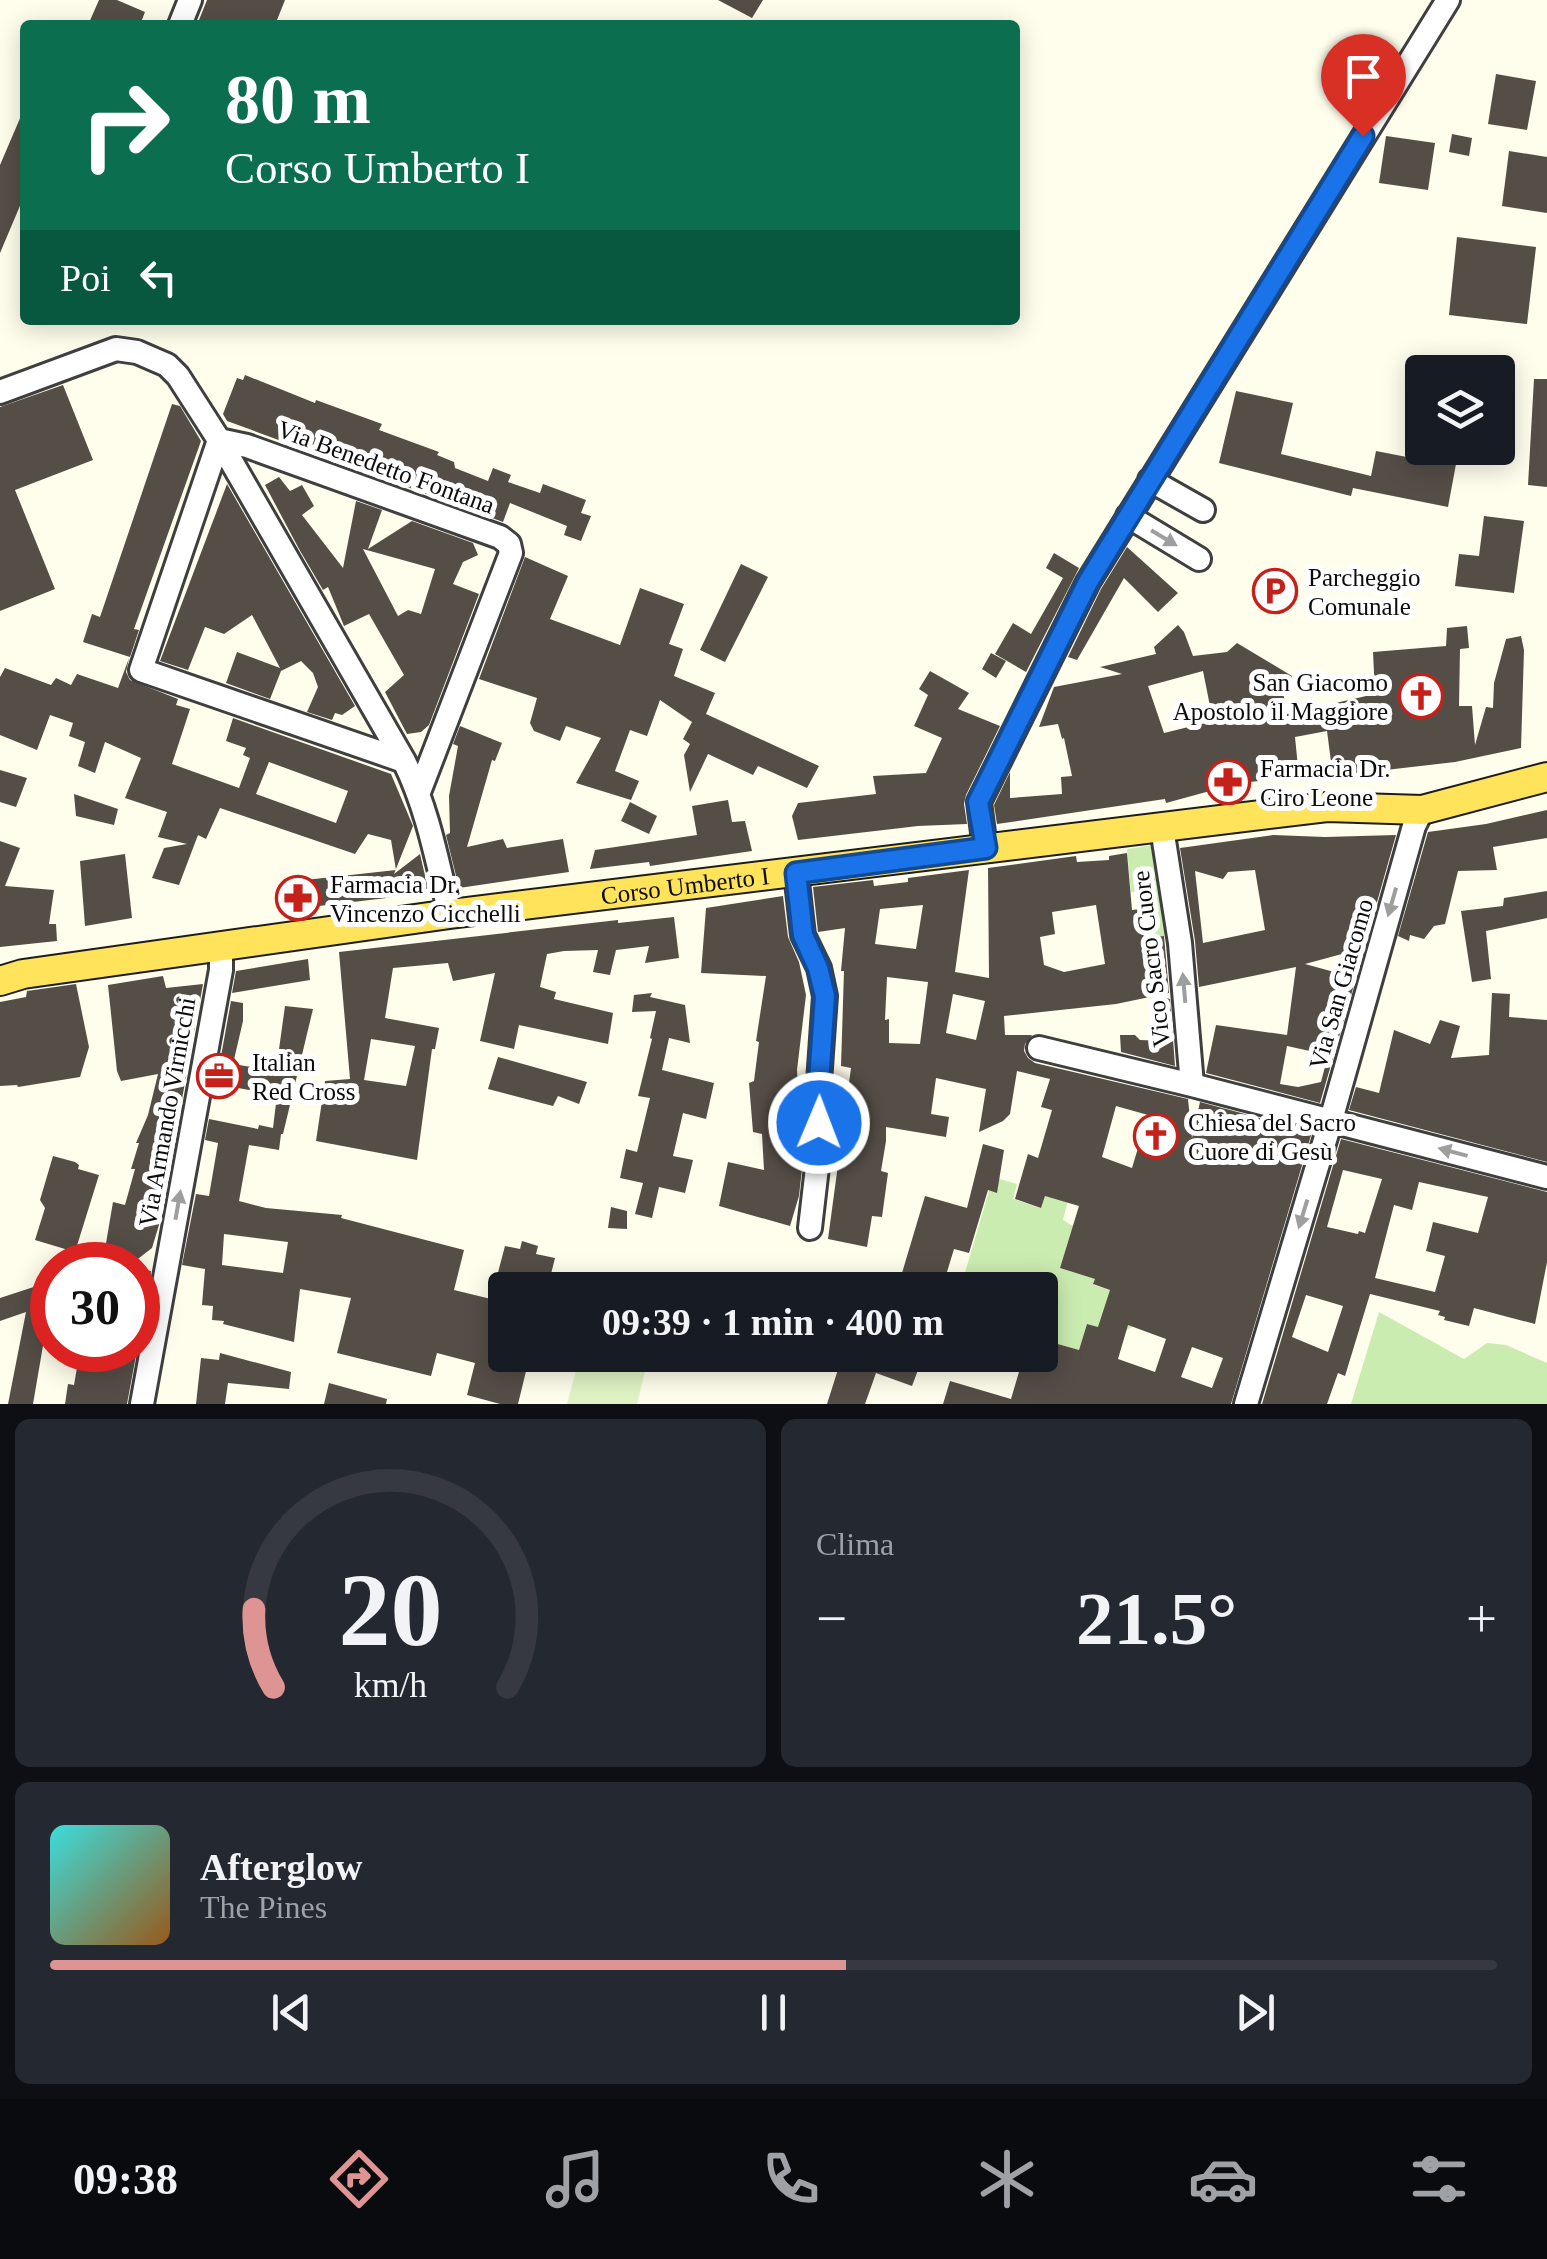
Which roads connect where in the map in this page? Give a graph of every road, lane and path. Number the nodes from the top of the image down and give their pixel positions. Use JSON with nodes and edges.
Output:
{"nodes":[{"id":1,"x":1448,"y":0,"type":"edge"},
{"id":2,"x":0,"y":392,"type":"edge"},
{"id":3,"x":218,"y":440,"type":"junction"},
{"id":4,"x":1150,"y":480,"type":"junction"},
{"id":5,"x":1203,"y":510,"type":"dead end"},
{"id":6,"x":1128,"y":516,"type":"junction"},
{"id":7,"x":1199,"y":560,"type":"dead end"},
{"id":8,"x":404,"y":761,"type":"junction"},
{"id":9,"x":1547,"y":776,"type":"edge"},
{"id":10,"x":419,"y":792,"type":"junction"},
{"id":11,"x":1422,"y":810,"type":"junction"},
{"id":12,"x":1162,"y":828,"type":"junction"},
{"id":13,"x":986,"y":848,"type":"junction"},
{"id":14,"x":796,"y":873,"type":"junction"},
{"id":15,"x":450,"y":914,"type":"junction"},
{"id":16,"x":220,"y":947,"type":"junction"},
{"id":17,"x":0,"y":981,"type":"edge"},
{"id":18,"x":1039,"y":1048,"type":"dead end"},
{"id":19,"x":1192,"y":1085,"type":"junction"},
{"id":20,"x":1330,"y":1120,"type":"junction"},
{"id":21,"x":1547,"y":1177,"type":"edge"},
{"id":22,"x":810,"y":1228,"type":"dead end"},
{"id":23,"x":142,"y":1404,"type":"edge"},
{"id":24,"x":1246,"y":1404,"type":"edge"}],
"edges":[{"from":1,"to":4,"type":"street"},
{"from":2,"to":3,"type":"street"},
{"from":3,"to":8,"type":"street"},
{"from":3,"to":8,"type":"street"},
{"from":3,"to":10,"type":"street","name":"Via Benedetto Fontana"},
{"from":4,"to":5,"type":"street"},
{"from":4,"to":6,"type":"street"},
{"from":6,"to":7,"type":"street","one_way":true},
{"from":6,"to":13,"type":"street"},
{"from":8,"to":10,"type":"street"},
{"from":9,"to":11,"type":"main road","name":"Corso Umberto I"},
{"from":10,"to":15,"type":"street"},
{"from":11,"to":12,"type":"main road","name":"Corso Umberto I"},
{"from":11,"to":20,"type":"street","name":"Via San Giacomo","one_way":true},
{"from":12,"to":13,"type":"main road","name":"Corso Umberto I"},
{"from":19,"to":12,"type":"street","name":"Vico Sacro Cuore","one_way":true},
{"from":13,"to":14,"type":"main road","name":"Corso Umberto I"},
{"from":14,"to":15,"type":"main road","name":"Corso Umberto I"},
{"from":14,"to":22,"type":"street"},
{"from":15,"to":16,"type":"main road","name":"Corso Umberto I"},
{"from":16,"to":17,"type":"main road","name":"Corso Umberto I"},
{"from":23,"to":16,"type":"street","name":"Via Armando Virnicchi","one_way":true},
{"from":18,"to":19,"type":"street"},
{"from":19,"to":20,"type":"street"},
{"from":21,"to":20,"type":"street","one_way":true},
{"from":20,"to":24,"type":"street","name":"Via San Giacomo","one_way":true}]}
